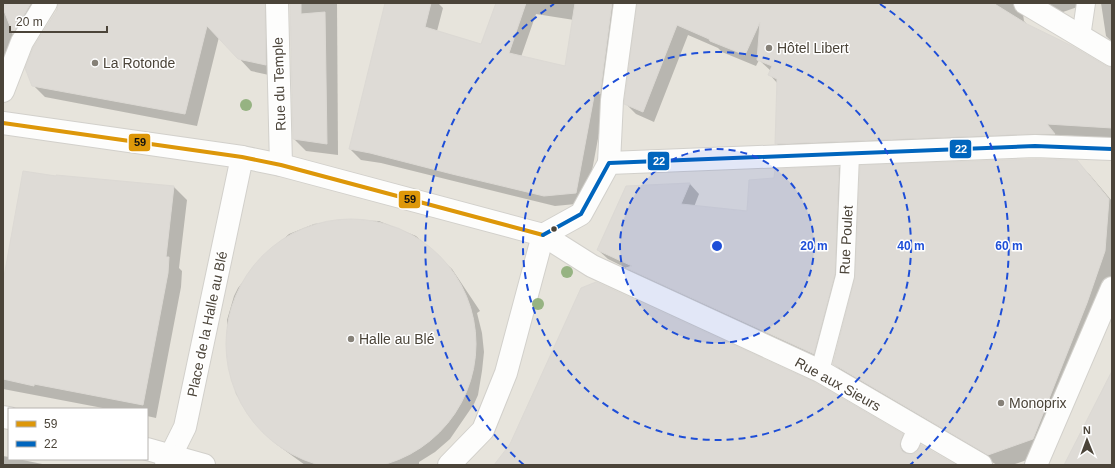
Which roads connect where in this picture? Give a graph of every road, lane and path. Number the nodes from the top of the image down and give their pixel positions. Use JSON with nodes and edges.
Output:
{"nodes":[{"id":1,"x":46,"y":3,"type":"edge"},
{"id":2,"x":277,"y":3,"type":"edge"},
{"id":3,"x":625,"y":3,"type":"edge"},
{"id":4,"x":1025,"y":3,"type":"edge"},
{"id":5,"x":1086,"y":3,"type":"edge"},
{"id":6,"x":1081,"y":37,"type":"junction"},
{"id":7,"x":1112,"y":54,"type":"edge"},
{"id":8,"x":3,"y":91,"type":"edge"},
{"id":9,"x":3,"y":123,"type":"edge"},
{"id":10,"x":1112,"y":149,"type":"edge"},
{"id":11,"x":850,"y":155,"type":"junction"},
{"id":12,"x":242,"y":157,"type":"junction"},
{"id":13,"x":609,"y":163,"type":"junction"},
{"id":14,"x":282,"y":164,"type":"junction"},
{"id":15,"x":543,"y":234,"type":"junction"},
{"id":16,"x":1112,"y":288,"type":"edge"},
{"id":17,"x":820,"y":371,"type":"junction"},
{"id":18,"x":148,"y":449,"type":"edge"},
{"id":19,"x":169,"y":460,"type":"edge"},
{"id":20,"x":204,"y":465,"type":"edge"},
{"id":21,"x":449,"y":465,"type":"edge"},
{"id":22,"x":981,"y":465,"type":"edge"},
{"id":23,"x":1036,"y":465,"type":"edge"}],
"edges":[{"from":1,"to":8,"type":"street"},
{"from":2,"to":14,"type":"street","name":"Rue du Temple"},
{"from":3,"to":13,"type":"street"},
{"from":4,"to":6,"type":"street"},
{"from":5,"to":6,"type":"lane"},
{"from":6,"to":7,"type":"street"},
{"from":9,"to":12,"type":"street","name":"Rue aux Sieurs"},
{"from":10,"to":11,"type":"street"},
{"from":11,"to":13,"type":"street"},
{"from":11,"to":17,"type":"lane","name":"Rue Poulet"},
{"from":12,"to":14,"type":"street","name":"Rue aux Sieurs"},
{"from":12,"to":19,"type":"street","name":"Place de la Halle au Blé"},
{"from":13,"to":15,"type":"street"},
{"from":14,"to":15,"type":"street","name":"Rue aux Sieurs"},
{"from":15,"to":17,"type":"street","name":"Rue aux Sieurs"},
{"from":15,"to":21,"type":"street"},
{"from":16,"to":23,"type":"street"},
{"from":17,"to":22,"type":"street","name":"Rue aux Sieurs"},
{"from":18,"to":19,"type":"street"},
{"from":19,"to":20,"type":"street"}]}
